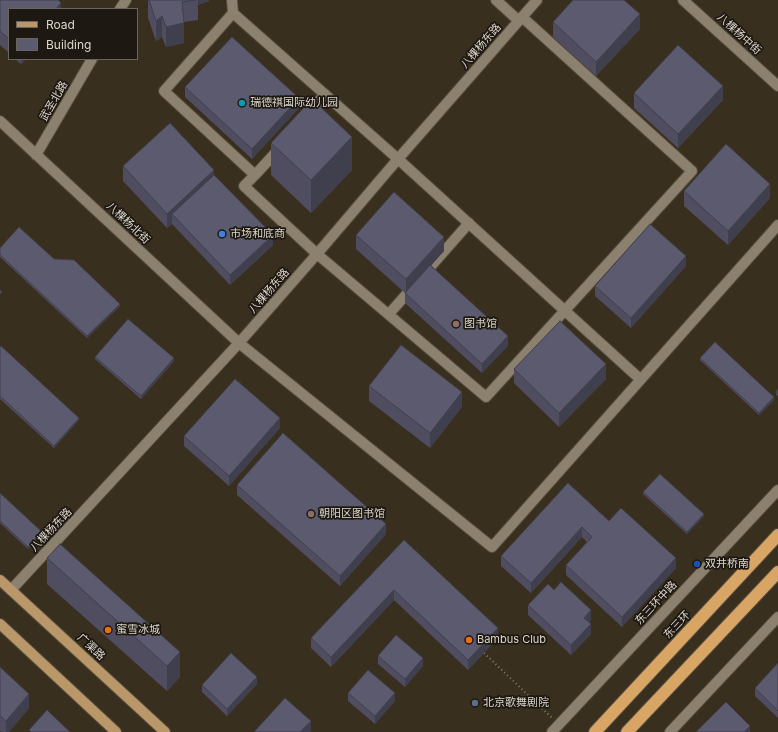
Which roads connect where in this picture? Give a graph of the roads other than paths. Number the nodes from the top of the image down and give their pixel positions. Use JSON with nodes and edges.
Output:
{"nodes":[{"id":1,"x":232,"y":0,"type":"edge"},
{"id":2,"x":496,"y":0,"type":"edge"},
{"id":3,"x":537,"y":0,"type":"edge"},
{"id":4,"x":683,"y":0,"type":"edge"},
{"id":5,"x":233,"y":12,"type":"junction"},
{"id":6,"x":520,"y":19,"type":"junction"},
{"id":7,"x":91,"y":60,"type":"edge"},
{"id":8,"x":778,"y":86,"type":"edge"},
{"id":9,"x":325,"y":94,"type":"junction"},
{"id":10,"x":0,"y":121,"type":"edge"},
{"id":11,"x":301,"y":123,"type":"edge"},
{"id":12,"x":287,"y":140,"type":"edge"},
{"id":13,"x":36,"y":155,"type":"junction"},
{"id":14,"x":398,"y":159,"type":"junction"},
{"id":15,"x":255,"y":175,"type":"junction"},
{"id":16,"x":469,"y":223,"type":"junction"},
{"id":17,"x":778,"y":225,"type":"edge"},
{"id":18,"x":317,"y":254,"type":"junction"},
{"id":19,"x":565,"y":310,"type":"junction"},
{"id":20,"x":389,"y":314,"type":"junction"},
{"id":21,"x":239,"y":343,"type":"junction"},
{"id":22,"x":640,"y":379,"type":"junction"},
{"id":23,"x":778,"y":490,"type":"edge"},
{"id":24,"x":777,"y":536,"type":"edge"},
{"id":25,"x":775,"y":576,"type":"edge"},
{"id":26,"x":0,"y":580,"type":"edge"},
{"id":27,"x":11,"y":590,"type":"junction"},
{"id":28,"x":778,"y":617,"type":"edge"},
{"id":29,"x":0,"y":624,"type":"edge"},
{"id":30,"x":555,"y":728,"type":"edge"},
{"id":31,"x":116,"y":732,"type":"edge"},
{"id":32,"x":165,"y":732,"type":"edge"},
{"id":33,"x":595,"y":732,"type":"edge"},
{"id":34,"x":627,"y":732,"type":"edge"},
{"id":35,"x":670,"y":732,"type":"edge"}],
"edges":[{"from":1,"to":5,"type":"street"},
{"from":2,"to":6,"type":"street"},
{"from":3,"to":6,"type":"street","name":"八棵杨东路"},
{"from":4,"to":8,"type":"street","name":"八棵杨中街"},
{"from":5,"to":9,"type":"street"},
{"from":5,"to":15,"type":"street"},
{"from":6,"to":14,"type":"street","name":"八棵杨东路"},
{"from":6,"to":19,"type":"street"},
{"from":7,"to":13,"type":"street","name":"武圣北路"},
{"from":9,"to":11,"type":"street"},
{"from":9,"to":14,"type":"street"},
{"from":10,"to":13,"type":"street","name":"八棵杨北街"},
{"from":12,"to":15,"type":"street"},
{"from":13,"to":21,"type":"street","name":"八棵杨北街"},
{"from":14,"to":16,"type":"street"},
{"from":14,"to":18,"type":"street","name":"八棵杨东路"},
{"from":15,"to":18,"type":"street"},
{"from":16,"to":19,"type":"street"},
{"from":16,"to":20,"type":"street"},
{"from":17,"to":22,"type":"street"},
{"from":18,"to":20,"type":"street"},
{"from":18,"to":21,"type":"street","name":"八棵杨东路"},
{"from":19,"to":20,"type":"street"},
{"from":19,"to":22,"type":"street"},
{"from":21,"to":22,"type":"street","name":"八棵杨北街"},
{"from":21,"to":27,"type":"street","name":"八棵杨东路"},
{"from":23,"to":30,"type":"street","name":"东三环中路"},
{"from":24,"to":33,"type":"highway","name":"东三环"},
{"from":25,"to":34,"type":"highway"},
{"from":26,"to":27,"type":"main road","name":"广渠路"},
{"from":27,"to":32,"type":"main road","name":"广渠路"},
{"from":28,"to":35,"type":"street"},
{"from":29,"to":31,"type":"main road"}]}
